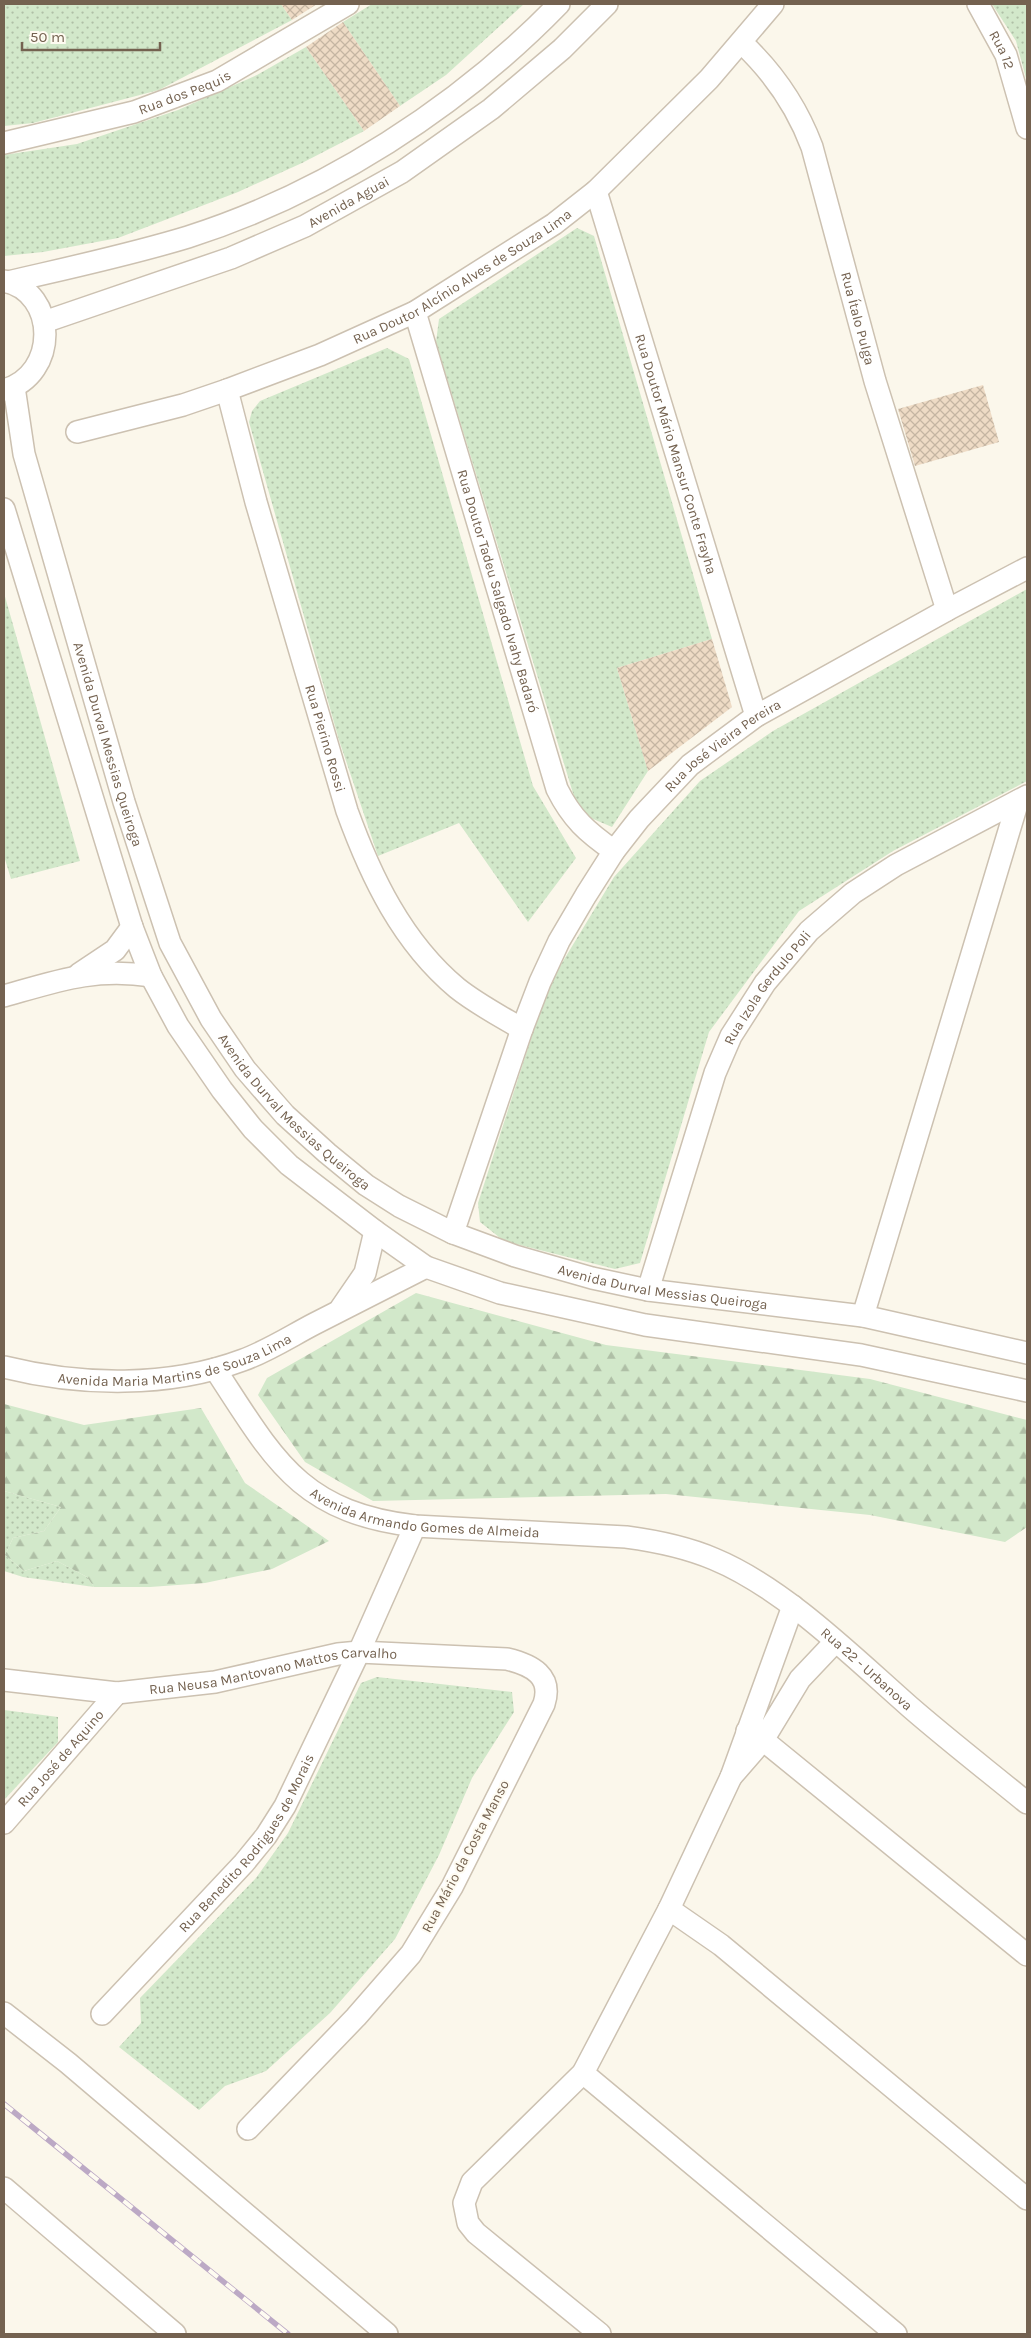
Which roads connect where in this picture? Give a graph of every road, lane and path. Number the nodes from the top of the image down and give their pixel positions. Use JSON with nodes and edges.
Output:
{"nodes":[{"id":1,"x":348,"y":4,"type":"edge"},
{"id":2,"x":559,"y":4,"type":"edge"},
{"id":3,"x":606,"y":4,"type":"edge"},
{"id":4,"x":773,"y":4,"type":"edge"},
{"id":5,"x":978,"y":4,"type":"edge"},
{"id":6,"x":742,"y":43,"type":"junction"},
{"id":7,"x":1027,"y":128,"type":"edge"},
{"id":8,"x":4,"y":142,"type":"edge"},
{"id":9,"x":596,"y":191,"type":"junction"},
{"id":10,"x":6,"y":281,"type":"edge"},
{"id":11,"x":414,"y":312,"type":"junction"},
{"id":12,"x":44,"y":322,"type":"junction"},
{"id":13,"x":9,"y":388,"type":"edge"},
{"id":14,"x":227,"y":390,"type":"junction"},
{"id":15,"x":77,"y":432,"type":"dead end"},
{"id":16,"x":4,"y":509,"type":"edge"},
{"id":17,"x":1027,"y":568,"type":"edge"},
{"id":18,"x":947,"y":610,"type":"junction"},
{"id":19,"x":756,"y":716,"type":"junction"},
{"id":20,"x":1022,"y":799,"type":"edge"},
{"id":21,"x":614,"y":851,"type":"junction"},
{"id":22,"x":132,"y":927,"type":"junction"},
{"id":23,"x":76,"y":975,"type":"junction"},
{"id":24,"x":151,"y":976,"type":"junction"},
{"id":25,"x":4,"y":996,"type":"edge"},
{"id":26,"x":522,"y":1029,"type":"junction"},
{"id":27,"x":375,"y":1231,"type":"junction"},
{"id":28,"x":453,"y":1233,"type":"junction"},
{"id":29,"x":426,"y":1267,"type":"junction"},
{"id":30,"x":648,"y":1290,"type":"junction"},
{"id":31,"x":340,"y":1311,"type":"junction"},
{"id":32,"x":863,"y":1316,"type":"junction"},
{"id":33,"x":1027,"y":1353,"type":"edge"},
{"id":34,"x":4,"y":1367,"type":"edge"},
{"id":35,"x":215,"y":1369,"type":"junction"},
{"id":36,"x":1027,"y":1391,"type":"edge"},
{"id":37,"x":415,"y":1526,"type":"junction"},
{"id":38,"x":694,"y":1551,"type":"joint"},
{"id":39,"x":793,"y":1606,"type":"junction"},
{"id":40,"x":835,"y":1642,"type":"junction"},
{"id":41,"x":360,"y":1652,"type":"junction"},
{"id":42,"x":541,"y":1676,"type":"joint"},
{"id":43,"x":4,"y":1680,"type":"edge"},
{"id":44,"x":117,"y":1693,"type":"junction"},
{"id":45,"x":755,"y":1735,"type":"junction"},
{"id":46,"x":1027,"y":1803,"type":"edge"},
{"id":47,"x":4,"y":1823,"type":"edge"},
{"id":48,"x":669,"y":1909,"type":"junction"},
{"id":49,"x":1027,"y":1955,"type":"edge"},
{"id":50,"x":4,"y":2013,"type":"edge"},
{"id":51,"x":102,"y":2014,"type":"dead end"},
{"id":52,"x":583,"y":2073,"type":"junction"},
{"id":53,"x":248,"y":2129,"type":"dead end"},
{"id":54,"x":4,"y":2188,"type":"edge"},
{"id":55,"x":1027,"y":2200,"type":"edge"},
{"id":56,"x":175,"y":2334,"type":"edge"},
{"id":57,"x":386,"y":2334,"type":"edge"},
{"id":58,"x":600,"y":2334,"type":"edge"},
{"id":59,"x":896,"y":2334,"type":"edge"}],
"edges":[{"from":1,"to":8,"type":"street","name":"Rua dos Pequis"},
{"from":2,"to":10,"type":"street"},
{"from":3,"to":12,"type":"street","name":"Avenida Aguai"},
{"from":4,"to":6,"type":"street","name":"Rua Doutor Alcínio Alves de Souza Lima"},
{"from":5,"to":7,"type":"street","name":"Rua 12"},
{"from":6,"to":9,"type":"street","name":"Rua Doutor Alcínio Alves de Souza Lima"},
{"from":6,"to":18,"type":"street","name":"Rua Ítalo Pulga"},
{"from":9,"to":11,"type":"street","name":"Rua Doutor Alcínio Alves de Souza Lima"},
{"from":9,"to":19,"type":"street","name":"Rua Doutor Mário Mansur Conte Frayha"},
{"from":10,"to":12,"type":"street"},
{"from":11,"to":14,"type":"street","name":"Rua Doutor Alcínio Alves de Souza Lima"},
{"from":11,"to":21,"type":"street","name":"Rua Doutor Tadeu Salgado Ivahy Badaró"},
{"from":12,"to":13,"type":"street"},
{"from":13,"to":28,"type":"street","name":"Avenida Durval Messias Queiroga"},
{"from":14,"to":15,"type":"street","name":"Rua Doutor Alcínio Alves de Souza Lima"},
{"from":14,"to":26,"type":"street","name":"Rua Pierino Rossi"},
{"from":16,"to":22,"type":"street","name":"Avenida Durval Messias Queiroga"},
{"from":17,"to":18,"type":"street","name":"Rua José Vieira Pereira"},
{"from":18,"to":19,"type":"street","name":"Rua José Vieira Pereira"},
{"from":19,"to":21,"type":"street","name":"Rua José Vieira Pereira"},
{"from":20,"to":30,"type":"street","name":"Rua Izola Gerdulo Poli"},
{"from":20,"to":32,"type":"street"},
{"from":21,"to":26,"type":"street","name":"Rua José Vieira Pereira"},
{"from":22,"to":23,"type":"street"},
{"from":22,"to":24,"type":"street","name":"Avenida Durval Messias Queiroga"},
{"from":23,"to":24,"type":"street"},
{"from":23,"to":25,"type":"street"},
{"from":24,"to":27,"type":"street","name":"Avenida Durval Messias Queiroga"},
{"from":26,"to":28,"type":"street","name":"Rua José Vieira Pereira"},
{"from":27,"to":29,"type":"street","name":"Avenida Durval Messias Queiroga"},
{"from":27,"to":31,"type":"street","name":"Avenida Maria Martins de Souza Lima"},
{"from":28,"to":30,"type":"street","name":"Avenida Durval Messias Queiroga"},
{"from":29,"to":31,"type":"street","name":"Avenida Maria Martins de Souza Lima"},
{"from":29,"to":36,"type":"street","name":"Avenida Durval Messias Queiroga"},
{"from":30,"to":32,"type":"street","name":"Avenida Durval Messias Queiroga"},
{"from":31,"to":35,"type":"street","name":"Avenida Maria Martins de Souza Lima"},
{"from":32,"to":33,"type":"street","name":"Avenida Durval Messias Queiroga"},
{"from":34,"to":35,"type":"street","name":"Avenida Maria Martins de Souza Lima"},
{"from":35,"to":37,"type":"street","name":"Avenida Armando Gomes de Almeida"},
{"from":37,"to":38,"type":"street","name":"Avenida Armando Gomes de Almeida"},
{"from":37,"to":41,"type":"street","name":"Rua Benedito Rodrigues de Morais"},
{"from":38,"to":39,"type":"street","name":"Rua 22 - Urbanova"},
{"from":39,"to":40,"type":"street","name":"Rua 22 - Urbanova"},
{"from":39,"to":45,"type":"street"},
{"from":40,"to":45,"type":"street"},
{"from":40,"to":46,"type":"street","name":"Rua 22 - Urbanova"},
{"from":41,"to":42,"type":"street","name":"Rua Neusa Mantovano Mattos Carvalho"},
{"from":41,"to":44,"type":"street","name":"Rua Neusa Mantovano Mattos Carvalho"},
{"from":41,"to":51,"type":"street","name":"Rua Benedito Rodrigues de Morais"},
{"from":42,"to":53,"type":"street","name":"Rua Mário da Costa Manso"},
{"from":43,"to":44,"type":"street","name":"Rua Neusa Mantovano Mattos Carvalho"},
{"from":44,"to":47,"type":"street","name":"Rua José de Aquino"},
{"from":45,"to":48,"type":"street"},
{"from":45,"to":49,"type":"street"},
{"from":48,"to":52,"type":"street"},
{"from":48,"to":55,"type":"street"},
{"from":50,"to":57,"type":"street"},
{"from":52,"to":58,"type":"street"},
{"from":52,"to":59,"type":"street"},
{"from":54,"to":56,"type":"street"}]}
